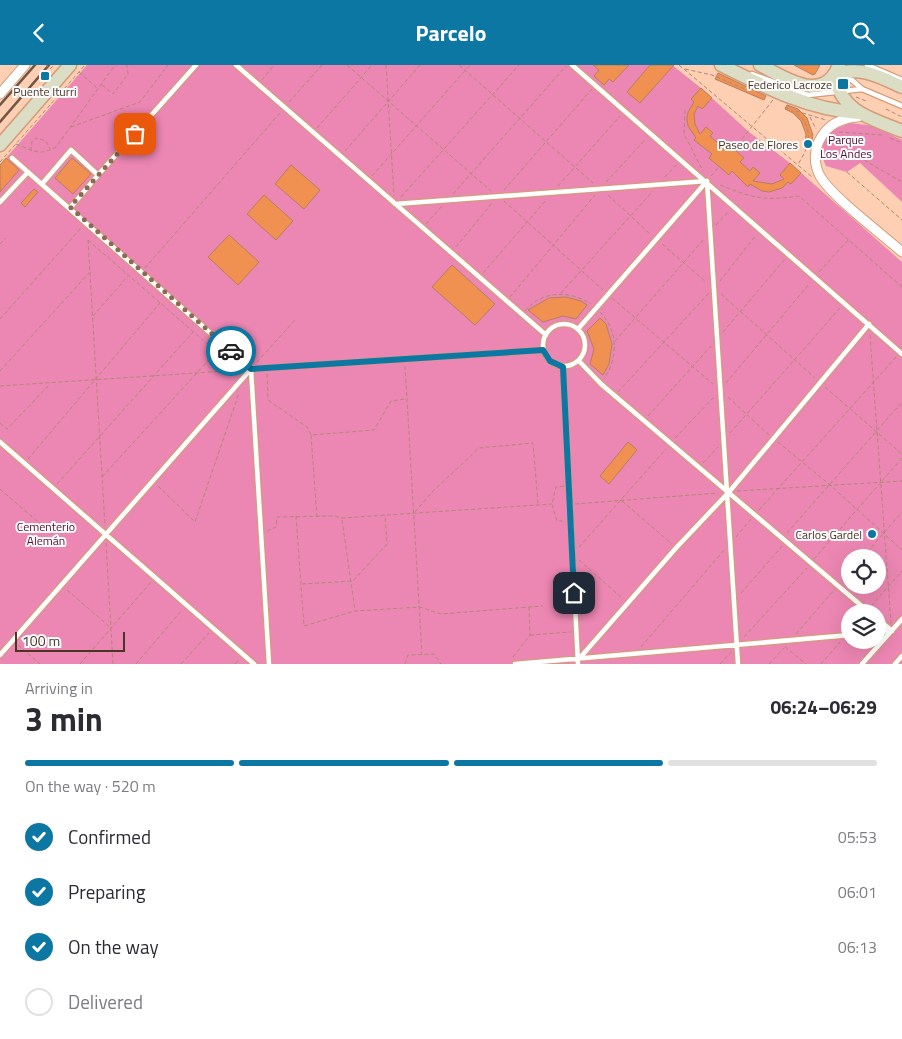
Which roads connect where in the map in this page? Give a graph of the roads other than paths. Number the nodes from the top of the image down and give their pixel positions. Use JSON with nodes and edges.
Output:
{"nodes":[{"id":1,"x":24,"y":65,"type":"edge"},
{"id":2,"x":196,"y":65,"type":"edge"},
{"id":3,"x":236,"y":65,"type":"edge"},
{"id":4,"x":572,"y":65,"type":"edge"},
{"id":5,"x":723,"y":65,"type":"edge"},
{"id":6,"x":760,"y":65,"type":"edge"},
{"id":7,"x":866,"y":67,"type":"edge"},
{"id":8,"x":74,"y":69,"type":"edge"},
{"id":9,"x":836,"y":73,"type":"edge"},
{"id":10,"x":902,"y":80,"type":"edge"},
{"id":11,"x":902,"y":87,"type":"edge"},
{"id":12,"x":862,"y":89,"type":"junction"},
{"id":13,"x":838,"y":91,"type":"junction"},
{"id":14,"x":0,"y":94,"type":"edge"},
{"id":15,"x":902,"y":106,"type":"edge"},
{"id":16,"x":858,"y":113,"type":"junction"},
{"id":17,"x":871,"y":118,"type":"junction"},
{"id":18,"x":902,"y":131,"type":"edge"},
{"id":19,"x":0,"y":145,"type":"edge"},
{"id":20,"x":12,"y":158,"type":"dead end"},
{"id":21,"x":28,"y":172,"type":"junction"},
{"id":22,"x":98,"y":175,"type":"junction"},
{"id":23,"x":707,"y":181,"type":"junction"},
{"id":24,"x":42,"y":184,"type":"junction"},
{"id":25,"x":0,"y":203,"type":"edge"},
{"id":26,"x":395,"y":204,"type":"junction"},
{"id":27,"x":70,"y":207,"type":"junction"},
{"id":28,"x":902,"y":252,"type":"edge"},
{"id":29,"x":869,"y":324,"type":"junction"},
{"id":30,"x":578,"y":329,"type":"junction"},
{"id":31,"x":546,"y":335,"type":"junction"},
{"id":32,"x":543,"y":350,"type":"junction"},
{"id":33,"x":901,"y":353,"type":"edge"},
{"id":34,"x":579,"y":361,"type":"junction"},
{"id":35,"x":563,"y":367,"type":"junction"},
{"id":36,"x":251,"y":369,"type":"junction"},
{"id":37,"x":0,"y":442,"type":"edge"},
{"id":38,"x":729,"y":492,"type":"junction"},
{"id":39,"x":105,"y":533,"type":"junction"},
{"id":40,"x":861,"y":604,"type":"edge"},
{"id":41,"x":902,"y":619,"type":"edge"},
{"id":42,"x":886,"y":626,"type":"edge"},
{"id":43,"x":886,"y":631,"type":"edge"},
{"id":44,"x":892,"y":631,"type":"junction"},
{"id":45,"x":841,"y":636,"type":"edge"},
{"id":46,"x":737,"y":645,"type":"junction"},
{"id":47,"x":0,"y":655,"type":"edge"},
{"id":48,"x":902,"y":656,"type":"edge"},
{"id":49,"x":578,"y":662,"type":"edge"},
{"id":50,"x":254,"y":664,"type":"edge"},
{"id":51,"x":270,"y":664,"type":"edge"},
{"id":52,"x":515,"y":664,"type":"edge"},
{"id":53,"x":582,"y":664,"type":"edge"},
{"id":54,"x":738,"y":664,"type":"edge"},
{"id":55,"x":862,"y":664,"type":"edge"},
{"id":56,"x":895,"y":664,"type":"edge"}],
"edges":[{"from":1,"to":14,"type":"street"},
{"from":2,"to":22,"type":"lane"},
{"from":3,"to":26,"type":"lane"},
{"from":4,"to":23,"type":"lane"},
{"from":5,"to":13,"type":"lane"},
{"from":5,"to":16,"type":"main road"},
{"from":6,"to":9,"type":"main road"},
{"from":7,"to":9,"type":"main road"},
{"from":7,"to":10,"type":"lane"},
{"from":7,"to":11,"type":"main road"},
{"from":8,"to":19,"type":"main road"},
{"from":9,"to":12,"type":"lane"},
{"from":9,"to":13,"type":"main road"},
{"from":12,"to":13,"type":"lane"},
{"from":12,"to":15,"type":"lane"},
{"from":13,"to":16,"type":"main road"},
{"from":16,"to":17,"type":"main road"},
{"from":17,"to":18,"type":"main road"},
{"from":17,"to":28,"type":"street"},
{"from":20,"to":21,"type":"lane"},
{"from":21,"to":24,"type":"lane"},
{"from":21,"to":25,"type":"lane"},
{"from":22,"to":24,"type":"lane"},
{"from":22,"to":27,"type":"lane"},
{"from":23,"to":26,"type":"lane"},
{"from":23,"to":29,"type":"lane"},
{"from":23,"to":30,"type":"lane"},
{"from":23,"to":38,"type":"lane"},
{"from":24,"to":27,"type":"lane"},
{"from":26,"to":31,"type":"lane"},
{"from":27,"to":36,"type":"lane"},
{"from":29,"to":33,"type":"lane"},
{"from":29,"to":38,"type":"lane"},
{"from":30,"to":31,"type":"lane"},
{"from":30,"to":34,"type":"lane"},
{"from":31,"to":32,"type":"lane"},
{"from":32,"to":35,"type":"lane"},
{"from":32,"to":36,"type":"lane"},
{"from":34,"to":35,"type":"lane"},
{"from":34,"to":38,"type":"lane"},
{"from":35,"to":49,"type":"lane"},
{"from":36,"to":39,"type":"lane"},
{"from":36,"to":51,"type":"lane"},
{"from":37,"to":39,"type":"lane"},
{"from":38,"to":40,"type":"lane"},
{"from":38,"to":46,"type":"lane"},
{"from":38,"to":49,"type":"lane"},
{"from":39,"to":47,"type":"lane"},
{"from":39,"to":50,"type":"lane"},
{"from":41,"to":44,"type":"lane"},
{"from":42,"to":44,"type":"lane"},
{"from":43,"to":44,"type":"lane"},
{"from":44,"to":55,"type":"lane"},
{"from":45,"to":46,"type":"lane"},
{"from":46,"to":49,"type":"lane"},
{"from":46,"to":54,"type":"lane"},
{"from":48,"to":56,"type":"lane"},
{"from":49,"to":52,"type":"lane"},
{"from":49,"to":53,"type":"lane"}]}
